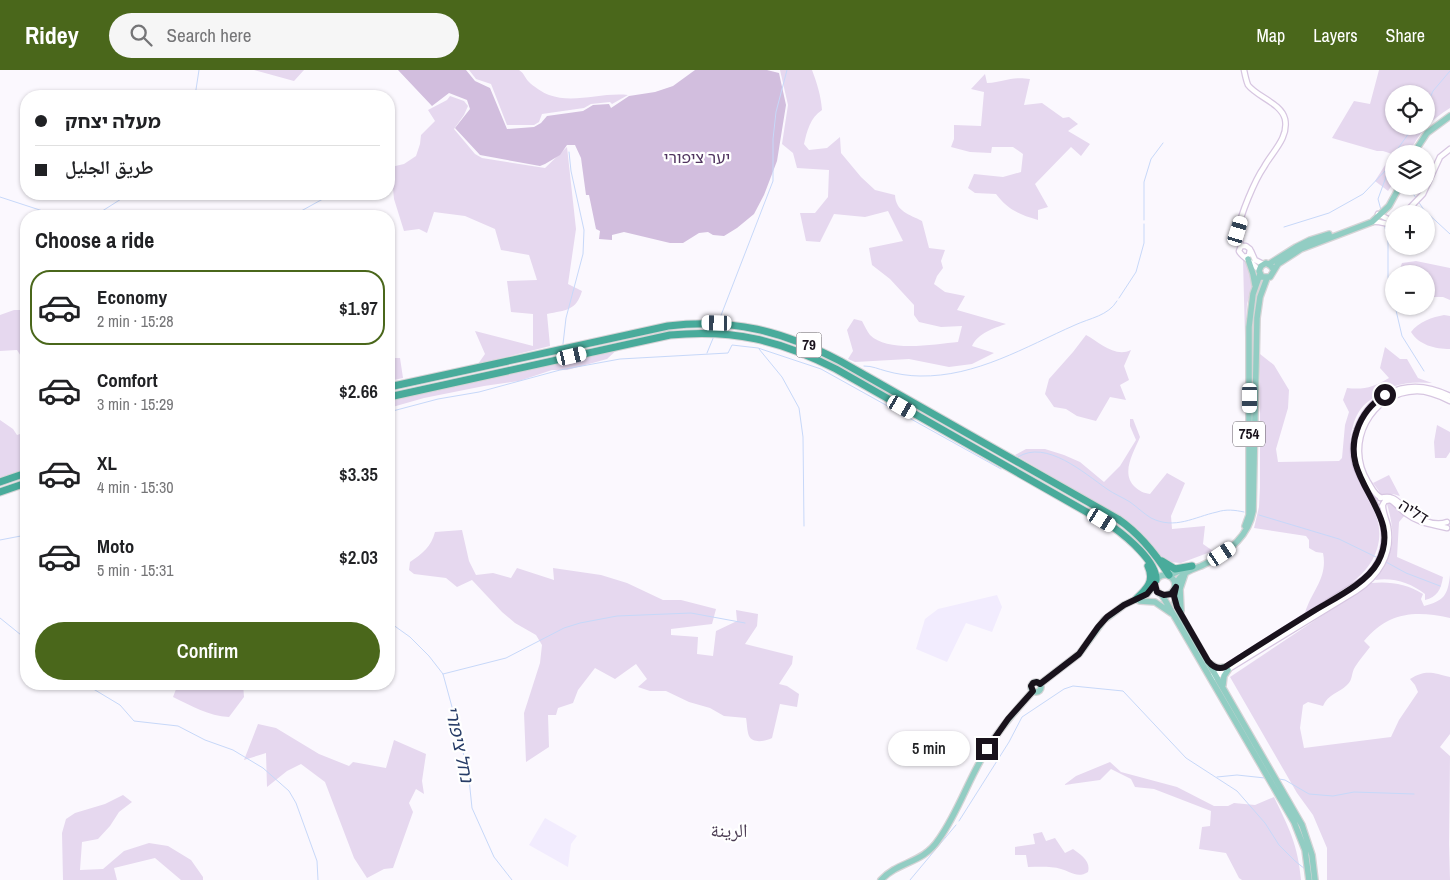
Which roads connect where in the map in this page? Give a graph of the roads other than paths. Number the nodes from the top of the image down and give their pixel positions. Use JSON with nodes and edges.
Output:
{"nodes":[{"id":1,"x":1244,"y":70,"type":"edge"},
{"id":2,"x":1450,"y":116,"type":"edge"},
{"id":3,"x":1450,"y":120,"type":"edge"},
{"id":4,"x":1420,"y":145,"type":"edge"},
{"id":5,"x":1422,"y":145,"type":"edge"},
{"id":6,"x":1450,"y":149,"type":"edge"},
{"id":7,"x":1393,"y":195,"type":"edge"},
{"id":8,"x":1393,"y":195,"type":"edge"},
{"id":9,"x":1413,"y":205,"type":"edge"},
{"id":10,"x":1380,"y":213,"type":"junction"},
{"id":11,"x":1385,"y":218,"type":"edge"},
{"id":12,"x":1372,"y":222,"type":"junction"},
{"id":13,"x":1385,"y":223,"type":"edge"},
{"id":14,"x":1241,"y":246,"type":"junction"},
{"id":15,"x":1250,"y":251,"type":"junction"},
{"id":16,"x":1246,"y":258,"type":"junction"},
{"id":17,"x":1266,"y":264,"type":"junction"},
{"id":18,"x":1274,"y":270,"type":"junction"},
{"id":19,"x":1259,"y":272,"type":"junction"},
{"id":20,"x":1267,"y":278,"type":"junction"},
{"id":21,"x":1255,"y":287,"type":"junction"},
{"id":22,"x":395,"y":386,"type":"edge"},
{"id":23,"x":395,"y":396,"type":"edge"},
{"id":24,"x":1450,"y":396,"type":"edge"},
{"id":25,"x":1450,"y":401,"type":"edge"},
{"id":26,"x":20,"y":475,"type":"edge"},
{"id":27,"x":0,"y":482,"type":"edge"},
{"id":28,"x":20,"y":485,"type":"edge"},
{"id":29,"x":0,"y":492,"type":"edge"},
{"id":30,"x":1382,"y":500,"type":"junction"},
{"id":31,"x":1375,"y":504,"type":"junction"},
{"id":32,"x":1385,"y":523,"type":"junction"},
{"id":33,"x":1449,"y":525,"type":"edge"},
{"id":34,"x":1141,"y":553,"type":"junction"},
{"id":35,"x":1159,"y":559,"type":"junction"},
{"id":36,"x":1190,"y":568,"type":"junction"},
{"id":37,"x":1170,"y":575,"type":"junction"},
{"id":38,"x":1155,"y":582,"type":"junction"},
{"id":39,"x":1176,"y":585,"type":"junction"},
{"id":40,"x":1161,"y":594,"type":"junction"},
{"id":41,"x":1138,"y":600,"type":"junction"},
{"id":42,"x":1174,"y":615,"type":"junction"},
{"id":43,"x":1183,"y":619,"type":"junction"},
{"id":44,"x":1208,"y":661,"type":"junction"},
{"id":45,"x":1227,"y":668,"type":"junction"},
{"id":46,"x":1214,"y":676,"type":"junction"},
{"id":47,"x":1224,"y":690,"type":"junction"},
{"id":48,"x":879,"y":880,"type":"edge"},
{"id":49,"x":1309,"y":880,"type":"edge"},
{"id":50,"x":1315,"y":880,"type":"edge"}],
"edges":[{"from":1,"to":14,"type":"street"},
{"from":2,"to":4,"type":"main road"},
{"from":3,"to":5,"type":"main road"},
{"from":6,"to":9,"type":"street"},
{"from":7,"to":10,"type":"main road","number":"754"},
{"from":8,"to":10,"type":"main road","number":"754"},
{"from":10,"to":11,"type":"street"},
{"from":10,"to":12,"type":"main road","number":"754"},
{"from":10,"to":17,"type":"main road","number":"754"},
{"from":12,"to":13,"type":"street"},
{"from":12,"to":18,"type":"main road","number":"754"},
{"from":14,"to":15,"type":"street"},
{"from":14,"to":16,"type":"street"},
{"from":15,"to":16,"type":"street"},
{"from":15,"to":17,"type":"street"},
{"from":16,"to":19,"type":"street"},
{"from":16,"to":21,"type":"main road"},
{"from":17,"to":18,"type":"main road"},
{"from":17,"to":19,"type":"main road","number":"754"},
{"from":18,"to":20,"type":"main road","number":"754"},
{"from":19,"to":20,"type":"main road"},
{"from":19,"to":21,"type":"main road","number":"754"},
{"from":20,"to":36,"type":"main road","number":"754"},
{"from":21,"to":36,"type":"main road","number":"754"},
{"from":22,"to":35,"type":"highway","number":"79"},
{"from":23,"to":34,"type":"highway","number":"79"},
{"from":24,"to":31,"type":"street"},
{"from":25,"to":30,"type":"street"},
{"from":26,"to":27,"type":"highway"},
{"from":28,"to":29,"type":"highway"},
{"from":30,"to":31,"type":"street"},
{"from":30,"to":31,"type":"street"},
{"from":30,"to":32,"type":"street"},
{"from":30,"to":33,"type":"street","name":"דליה"},
{"from":31,"to":32,"type":"street"},
{"from":32,"to":45,"type":"street"},
{"from":34,"to":38,"type":"highway","number":"79"},
{"from":34,"to":41,"type":"highway"},
{"from":35,"to":36,"type":"highway"},
{"from":35,"to":37,"type":"highway","number":"79"},
{"from":36,"to":37,"type":"main road","number":"754"},
{"from":36,"to":39,"type":"main road","number":"754"},
{"from":36,"to":43,"type":"main road"},
{"from":37,"to":38,"type":"main road","number":"754"},
{"from":37,"to":39,"type":"main road"},
{"from":38,"to":40,"type":"main road"},
{"from":38,"to":41,"type":"main road","number":"754"},
{"from":39,"to":40,"type":"main road","number":"754"},
{"from":39,"to":43,"type":"main road"},
{"from":40,"to":41,"type":"main road","number":"754"},
{"from":40,"to":42,"type":"main road"},
{"from":41,"to":42,"type":"main road"},
{"from":41,"to":48,"type":"main road","number":"754"},
{"from":42,"to":46,"type":"main road"},
{"from":43,"to":44,"type":"main road"},
{"from":44,"to":45,"type":"main road"},
{"from":44,"to":46,"type":"main road"},
{"from":45,"to":46,"type":"street"},
{"from":45,"to":47,"type":"main road"},
{"from":46,"to":47,"type":"main road"},
{"from":46,"to":49,"type":"main road"},
{"from":47,"to":50,"type":"main road"}]}
